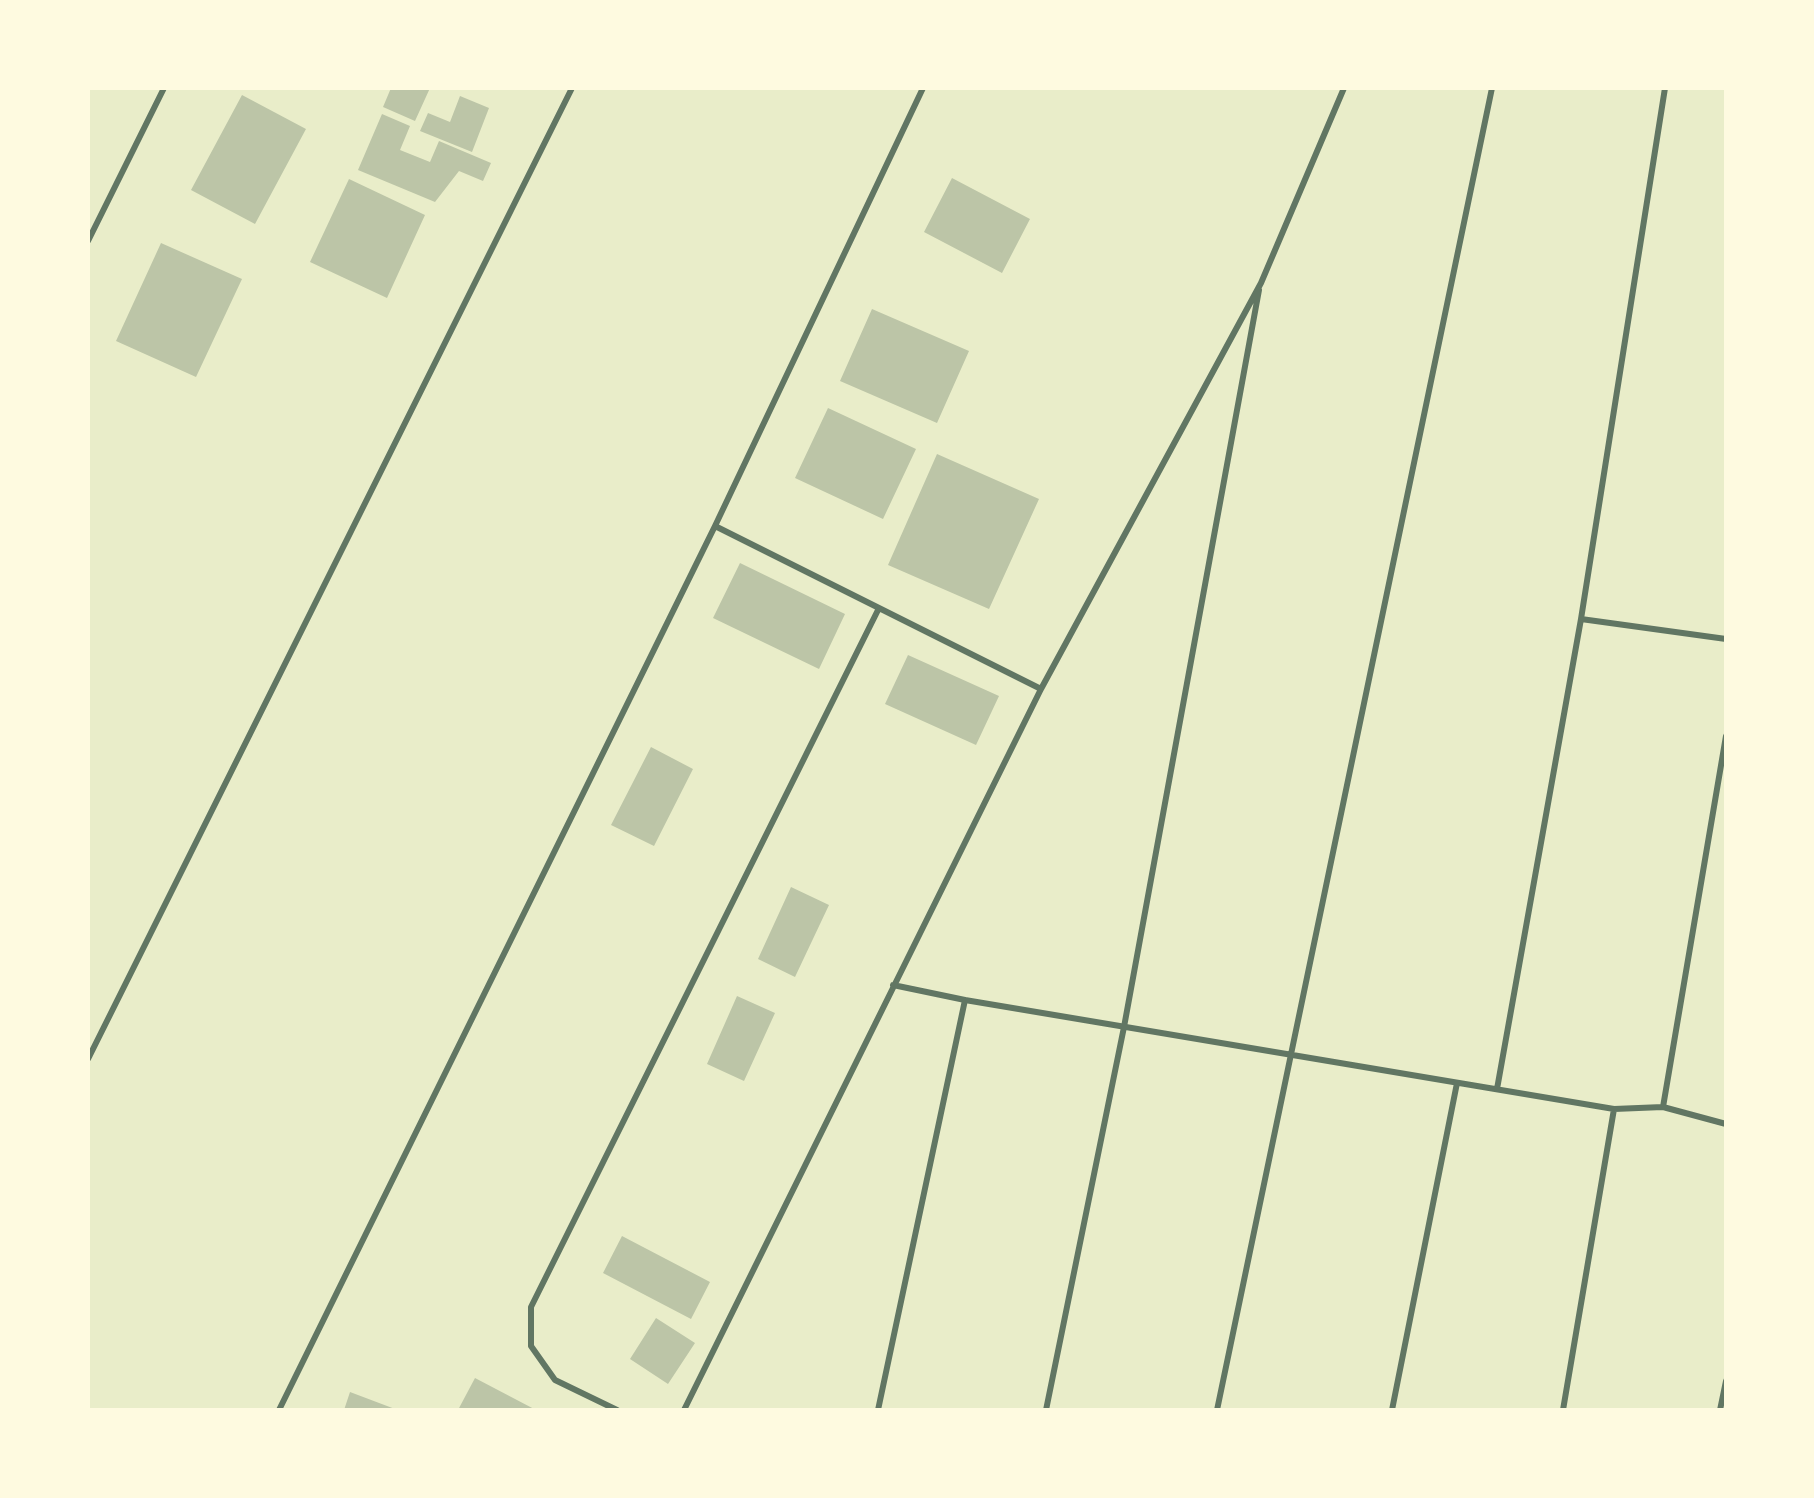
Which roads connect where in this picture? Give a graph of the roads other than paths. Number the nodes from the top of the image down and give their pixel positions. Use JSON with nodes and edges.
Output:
{"nodes":[{"id":1,"x":164,"y":88,"type":"edge"},
{"id":2,"x":572,"y":88,"type":"edge"},
{"id":3,"x":923,"y":88,"type":"edge"},
{"id":4,"x":1344,"y":88,"type":"edge"},
{"id":5,"x":1492,"y":88,"type":"edge"},
{"id":6,"x":1665,"y":88,"type":"edge"},
{"id":7,"x":88,"y":241,"type":"edge"},
{"id":8,"x":1261,"y":283,"type":"junction"},
{"id":9,"x":715,"y":526,"type":"junction"},
{"id":10,"x":879,"y":608,"type":"junction"},
{"id":11,"x":1581,"y":619,"type":"junction"},
{"id":12,"x":1725,"y":639,"type":"edge"},
{"id":13,"x":1041,"y":689,"type":"junction"},
{"id":14,"x":1725,"y":736,"type":"edge"},
{"id":15,"x":893,"y":985,"type":"junction"},
{"id":16,"x":965,"y":1000,"type":"junction"},
{"id":17,"x":1124,"y":1027,"type":"junction"},
{"id":18,"x":1293,"y":1055,"type":"junction"},
{"id":19,"x":88,"y":1059,"type":"edge"},
{"id":20,"x":1457,"y":1083,"type":"junction"},
{"id":21,"x":1497,"y":1089,"type":"junction"},
{"id":22,"x":1663,"y":1107,"type":"junction"},
{"id":23,"x":1614,"y":1109,"type":"junction"},
{"id":24,"x":1725,"y":1124,"type":"edge"},
{"id":25,"x":1725,"y":1381,"type":"edge"},
{"id":26,"x":279,"y":1410,"type":"edge"},
{"id":27,"x":617,"y":1410,"type":"edge"},
{"id":28,"x":684,"y":1410,"type":"edge"},
{"id":29,"x":878,"y":1410,"type":"edge"},
{"id":30,"x":1046,"y":1410,"type":"edge"},
{"id":31,"x":1217,"y":1410,"type":"edge"},
{"id":32,"x":1392,"y":1410,"type":"edge"},
{"id":33,"x":1563,"y":1410,"type":"edge"},
{"id":34,"x":1720,"y":1410,"type":"edge"}],
"edges":[{"from":1,"to":7,"type":"street"},
{"from":2,"to":19,"type":"street"},
{"from":3,"to":9,"type":"street"},
{"from":4,"to":8,"type":"street"},
{"from":5,"to":18,"type":"street"},
{"from":6,"to":11,"type":"street"},
{"from":8,"to":13,"type":"street"},
{"from":8,"to":17,"type":"street"},
{"from":9,"to":10,"type":"street"},
{"from":9,"to":26,"type":"street"},
{"from":10,"to":13,"type":"street"},
{"from":10,"to":27,"type":"street"},
{"from":11,"to":12,"type":"street"},
{"from":11,"to":21,"type":"street"},
{"from":13,"to":15,"type":"street"},
{"from":14,"to":22,"type":"street"},
{"from":15,"to":16,"type":"street"},
{"from":15,"to":28,"type":"street"},
{"from":16,"to":17,"type":"street"},
{"from":16,"to":29,"type":"street"},
{"from":17,"to":18,"type":"street"},
{"from":17,"to":30,"type":"street"},
{"from":18,"to":20,"type":"street"},
{"from":18,"to":31,"type":"street"},
{"from":20,"to":21,"type":"street"},
{"from":20,"to":32,"type":"street"},
{"from":21,"to":23,"type":"street"},
{"from":22,"to":23,"type":"street"},
{"from":22,"to":24,"type":"street"},
{"from":23,"to":33,"type":"street"},
{"from":25,"to":34,"type":"street"}]}
